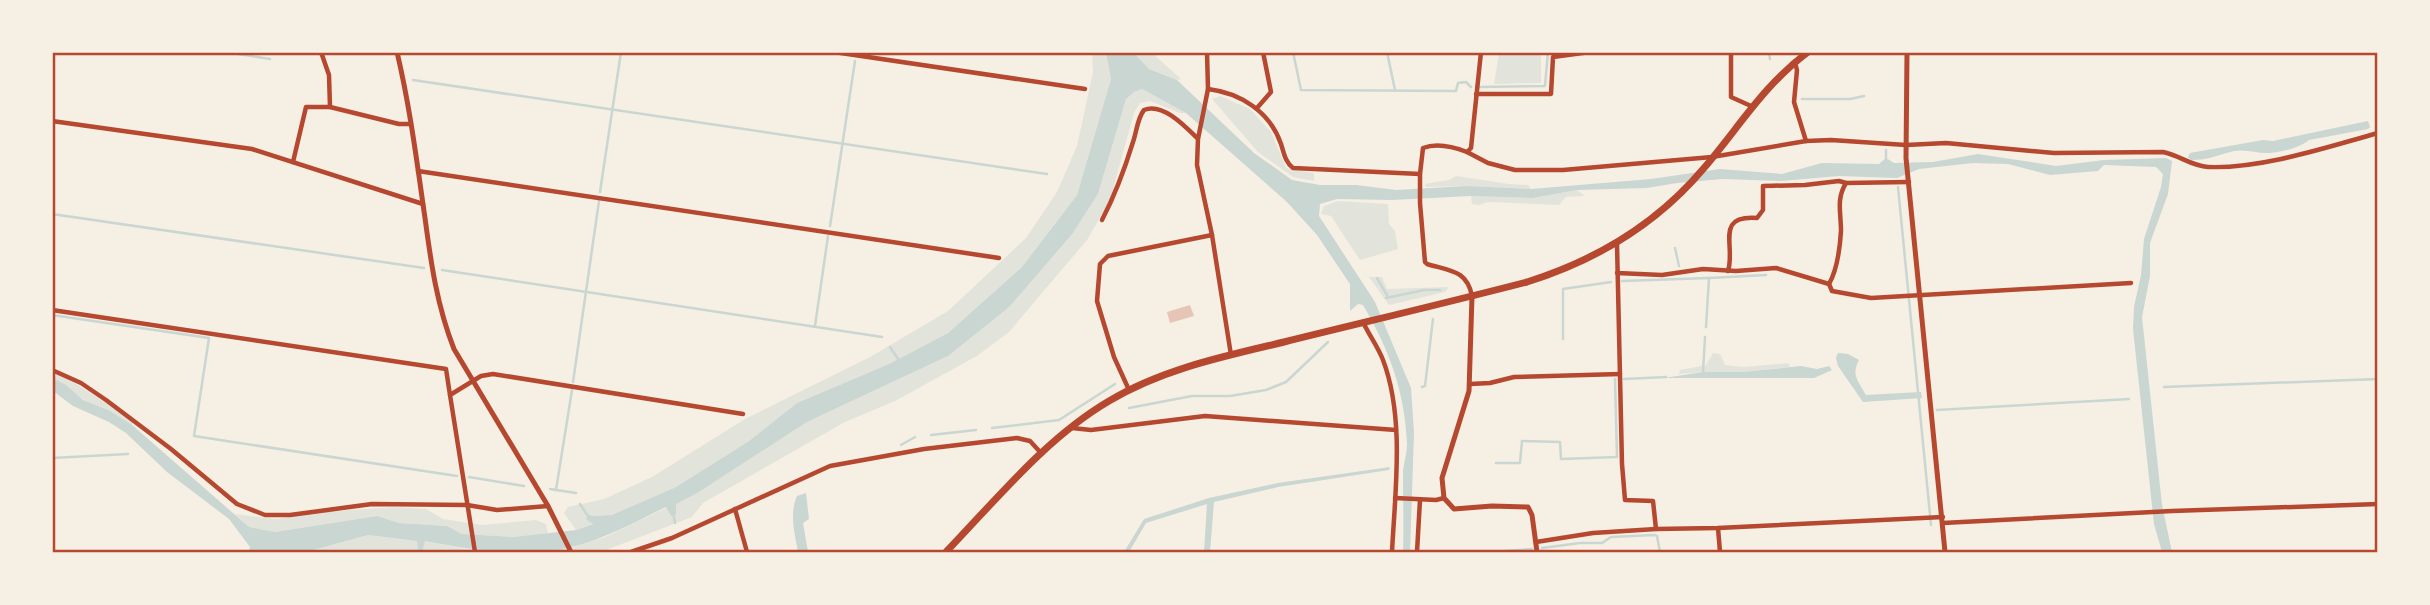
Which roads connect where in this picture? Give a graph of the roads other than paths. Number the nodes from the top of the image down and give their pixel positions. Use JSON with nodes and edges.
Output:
{"nodes":[{"id":1,"x":321,"y":52,"type":"edge"},
{"id":2,"x":397,"y":52,"type":"edge"},
{"id":3,"x":834,"y":52,"type":"edge"},
{"id":4,"x":1207,"y":52,"type":"edge"},
{"id":5,"x":1263,"y":52,"type":"edge"},
{"id":6,"x":1481,"y":52,"type":"edge"},
{"id":7,"x":1590,"y":52,"type":"edge"},
{"id":8,"x":1731,"y":52,"type":"edge"},
{"id":9,"x":1808,"y":52,"type":"edge"},
{"id":10,"x":1907,"y":52,"type":"edge"},
{"id":11,"x":1795,"y":62,"type":"junction"},
{"id":12,"x":1085,"y":89,"type":"dead end"},
{"id":13,"x":1208,"y":92,"type":"junction"},
{"id":14,"x":1476,"y":94,"type":"junction"},
{"id":15,"x":1751,"y":106,"type":"junction"},
{"id":16,"x":330,"y":107,"type":"junction"},
{"id":17,"x":1258,"y":108,"type":"junction"},
{"id":18,"x":52,"y":121,"type":"edge"},
{"id":19,"x":411,"y":124,"type":"junction"},
{"id":20,"x":2378,"y":133,"type":"edge"},
{"id":21,"x":1198,"y":138,"type":"junction"},
{"id":22,"x":1806,"y":141,"type":"junction"},
{"id":23,"x":1906,"y":145,"type":"junction"},
{"id":24,"x":1467,"y":152,"type":"junction"},
{"id":25,"x":1712,"y":157,"type":"junction"},
{"id":26,"x":293,"y":162,"type":"junction"},
{"id":27,"x":418,"y":171,"type":"junction"},
{"id":28,"x":1420,"y":174,"type":"junction"},
{"id":29,"x":1908,"y":180,"type":"junction"},
{"id":30,"x":1846,"y":183,"type":"junction"},
{"id":31,"x":423,"y":204,"type":"junction"},
{"id":32,"x":1102,"y":219,"type":"dead end"},
{"id":33,"x":1212,"y":236,"type":"junction"},
{"id":34,"x":1617,"y":244,"type":"junction"},
{"id":35,"x":999,"y":258,"type":"dead end"},
{"id":36,"x":1728,"y":271,"type":"junction"},
{"id":37,"x":1618,"y":273,"type":"junction"},
{"id":38,"x":2131,"y":283,"type":"dead end"},
{"id":39,"x":1829,"y":284,"type":"junction"},
{"id":40,"x":1917,"y":295,"type":"junction"},
{"id":41,"x":1472,"y":296,"type":"junction"},
{"id":42,"x":52,"y":310,"type":"edge"},
{"id":43,"x":1364,"y":322,"type":"junction"},
{"id":44,"x":1231,"y":355,"type":"junction"},
{"id":45,"x":52,"y":370,"type":"edge"},
{"id":46,"x":1620,"y":374,"type":"junction"},
{"id":47,"x":473,"y":380,"type":"junction"},
{"id":48,"x":1470,"y":384,"type":"junction"},
{"id":49,"x":1129,"y":390,"type":"junction"},
{"id":50,"x":450,"y":395,"type":"junction"},
{"id":51,"x":743,"y":414,"type":"dead end"},
{"id":52,"x":1071,"y":428,"type":"junction"},
{"id":53,"x":1396,"y":430,"type":"junction"},
{"id":54,"x":1042,"y":454,"type":"junction"},
{"id":55,"x":1395,"y":498,"type":"junction"},
{"id":56,"x":1444,"y":498,"type":"junction"},
{"id":57,"x":1420,"y":500,"type":"junction"},
{"id":58,"x":2378,"y":504,"type":"edge"},
{"id":59,"x":467,"y":506,"type":"junction"},
{"id":60,"x":548,"y":506,"type":"junction"},
{"id":61,"x":735,"y":509,"type":"junction"},
{"id":62,"x":1941,"y":519,"type":"junction"},
{"id":63,"x":1718,"y":528,"type":"junction"},
{"id":64,"x":1656,"y":529,"type":"junction"},
{"id":65,"x":1536,"y":542,"type":"junction"},
{"id":66,"x":475,"y":552,"type":"edge"},
{"id":67,"x":571,"y":552,"type":"edge"},
{"id":68,"x":631,"y":552,"type":"edge"},
{"id":69,"x":747,"y":552,"type":"edge"},
{"id":70,"x":946,"y":552,"type":"edge"},
{"id":71,"x":1392,"y":552,"type":"edge"},
{"id":72,"x":1417,"y":552,"type":"edge"},
{"id":73,"x":1537,"y":552,"type":"edge"},
{"id":74,"x":1720,"y":552,"type":"edge"},
{"id":75,"x":1945,"y":552,"type":"edge"}],
"edges":[{"from":1,"to":16,"type":"street"},
{"from":2,"to":19,"type":"main road"},
{"from":3,"to":12,"type":"street"},
{"from":4,"to":13,"type":"street"},
{"from":5,"to":17,"type":"street"},
{"from":6,"to":14,"type":"street"},
{"from":7,"to":14,"type":"street"},
{"from":8,"to":15,"type":"street"},
{"from":9,"to":11,"type":"highway"},
{"from":10,"to":23,"type":"main road"},
{"from":11,"to":15,"type":"highway"},
{"from":11,"to":22,"type":"street"},
{"from":13,"to":17,"type":"street"},
{"from":13,"to":21,"type":"street"},
{"from":14,"to":24,"type":"street"},
{"from":15,"to":25,"type":"highway"},
{"from":16,"to":19,"type":"street"},
{"from":16,"to":26,"type":"street"},
{"from":17,"to":28,"type":"street"},
{"from":18,"to":26,"type":"street"},
{"from":19,"to":27,"type":"main road"},
{"from":20,"to":23,"type":"street"},
{"from":21,"to":32,"type":"street"},
{"from":21,"to":33,"type":"street"},
{"from":22,"to":23,"type":"street"},
{"from":22,"to":25,"type":"street"},
{"from":23,"to":29,"type":"main road"},
{"from":24,"to":25,"type":"street"},
{"from":24,"to":28,"type":"street"},
{"from":25,"to":34,"type":"highway"},
{"from":26,"to":31,"type":"street"},
{"from":27,"to":31,"type":"main road"},
{"from":27,"to":35,"type":"street"},
{"from":28,"to":41,"type":"street"},
{"from":29,"to":30,"type":"street"},
{"from":29,"to":40,"type":"main road"},
{"from":30,"to":36,"type":"street"},
{"from":30,"to":39,"type":"street"},
{"from":31,"to":47,"type":"main road"},
{"from":33,"to":44,"type":"street"},
{"from":33,"to":49,"type":"street"},
{"from":34,"to":37,"type":"street"},
{"from":34,"to":41,"type":"highway"},
{"from":36,"to":37,"type":"street"},
{"from":36,"to":39,"type":"street"},
{"from":37,"to":46,"type":"street"},
{"from":38,"to":40,"type":"street"},
{"from":39,"to":40,"type":"street"},
{"from":40,"to":62,"type":"main road"},
{"from":41,"to":43,"type":"highway"},
{"from":41,"to":48,"type":"main road"},
{"from":42,"to":50,"type":"street"},
{"from":43,"to":44,"type":"highway"},
{"from":43,"to":53,"type":"street"},
{"from":44,"to":49,"type":"highway"},
{"from":45,"to":59,"type":"street"},
{"from":46,"to":48,"type":"street"},
{"from":46,"to":64,"type":"street"},
{"from":47,"to":50,"type":"street"},
{"from":47,"to":51,"type":"street"},
{"from":47,"to":60,"type":"main road"},
{"from":48,"to":56,"type":"main road"},
{"from":49,"to":52,"type":"highway"},
{"from":50,"to":59,"type":"street"},
{"from":52,"to":53,"type":"street"},
{"from":52,"to":54,"type":"highway"},
{"from":53,"to":55,"type":"street"},
{"from":54,"to":61,"type":"street"},
{"from":54,"to":70,"type":"highway"},
{"from":55,"to":57,"type":"street"},
{"from":55,"to":71,"type":"street"},
{"from":56,"to":57,"type":"street"},
{"from":56,"to":65,"type":"main road"},
{"from":57,"to":72,"type":"street"},
{"from":58,"to":62,"type":"street"},
{"from":59,"to":60,"type":"street"},
{"from":59,"to":66,"type":"street"},
{"from":60,"to":67,"type":"main road"},
{"from":61,"to":68,"type":"street"},
{"from":61,"to":69,"type":"street"},
{"from":62,"to":63,"type":"street"},
{"from":62,"to":75,"type":"main road"},
{"from":63,"to":64,"type":"street"},
{"from":63,"to":74,"type":"street"},
{"from":64,"to":65,"type":"street"},
{"from":65,"to":73,"type":"main road"}]}
